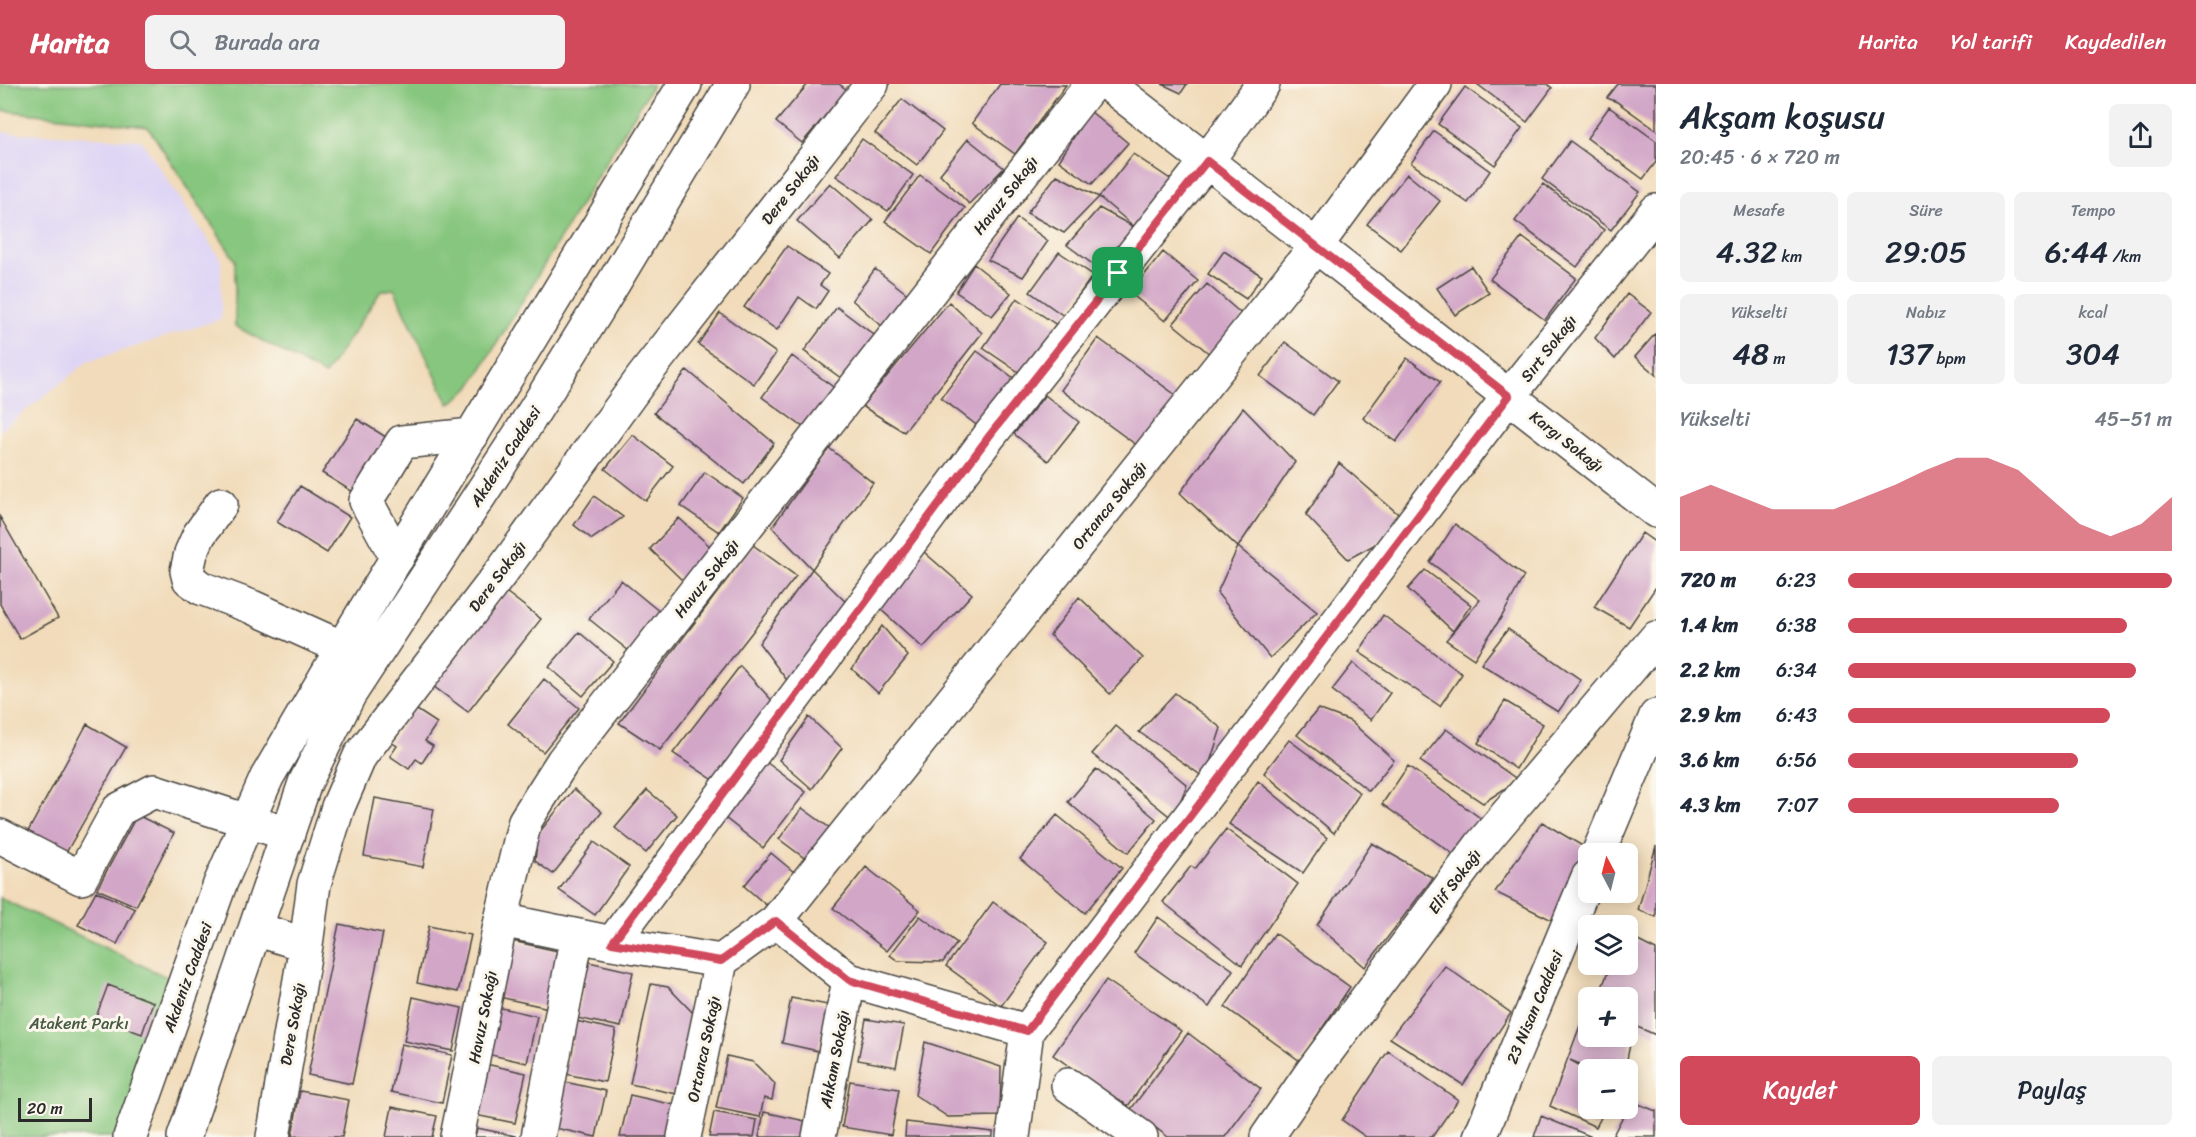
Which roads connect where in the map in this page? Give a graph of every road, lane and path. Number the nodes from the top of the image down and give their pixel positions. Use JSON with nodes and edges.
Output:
{"nodes":[{"id":1,"x":685,"y":84,"type":"edge"},
{"id":2,"x":733,"y":84,"type":"edge"},
{"id":3,"x":872,"y":84,"type":"edge"},
{"id":4,"x":1092,"y":84,"type":"edge"},
{"id":5,"x":1108,"y":84,"type":"edge"},
{"id":6,"x":1263,"y":84,"type":"edge"},
{"id":7,"x":1435,"y":84,"type":"edge"},
{"id":8,"x":1207,"y":161,"type":"junction"},
{"id":9,"x":1656,"y":212,"type":"edge"},
{"id":10,"x":1316,"y":246,"type":"junction"},
{"id":11,"x":1509,"y":396,"type":"junction"},
{"id":12,"x":472,"y":435,"type":"junction"},
{"id":13,"x":221,"y":504,"type":"dead end"},
{"id":14,"x":1656,"y":511,"type":"edge"},
{"id":15,"x":397,"y":558,"type":"junction"},
{"id":16,"x":1656,"y":638,"type":"edge"},
{"id":17,"x":342,"y":648,"type":"junction"},
{"id":18,"x":1656,"y":716,"type":"edge"},
{"id":19,"x":249,"y":820,"type":"junction"},
{"id":20,"x":288,"y":834,"type":"junction"},
{"id":21,"x":0,"y":836,"type":"edge"},
{"id":22,"x":1604,"y":843,"type":"edge"},
{"id":23,"x":1578,"y":902,"type":"edge"},
{"id":24,"x":501,"y":920,"type":"junction"},
{"id":25,"x":776,"y":921,"type":"junction"},
{"id":26,"x":256,"y":929,"type":"junction"},
{"id":27,"x":577,"y":936,"type":"junction"},
{"id":28,"x":612,"y":943,"type":"junction"},
{"id":29,"x":306,"y":945,"type":"junction"},
{"id":30,"x":721,"y":961,"type":"junction"},
{"id":31,"x":849,"y":980,"type":"junction"},
{"id":32,"x":1027,"y":1031,"type":"junction"},
{"id":33,"x":1068,"y":1085,"type":"dead end"},
{"id":34,"x":130,"y":1137,"type":"edge"},
{"id":35,"x":184,"y":1137,"type":"edge"},
{"id":36,"x":273,"y":1137,"type":"edge"},
{"id":37,"x":458,"y":1137,"type":"edge"},
{"id":38,"x":538,"y":1137,"type":"edge"},
{"id":39,"x":684,"y":1137,"type":"edge"},
{"id":40,"x":819,"y":1137,"type":"edge"},
{"id":41,"x":1013,"y":1137,"type":"edge"},
{"id":42,"x":1141,"y":1137,"type":"edge"},
{"id":43,"x":1267,"y":1137,"type":"edge"},
{"id":44,"x":1480,"y":1137,"type":"edge"}],
"edges":[{"from":1,"to":12,"type":"street","name":"Akdeniz Caddesi"},
{"from":2,"to":20,"type":"street","name":"Akdeniz Caddesi"},
{"from":3,"to":29,"type":"street","name":"Dere Sokağı"},
{"from":4,"to":24,"type":"street","name":"Havuz Sokağı"},
{"from":5,"to":8,"type":"street","name":"Kargı Sokağı"},
{"from":6,"to":8,"type":"street"},
{"from":7,"to":10,"type":"street","name":"Ortanca Sokağı"},
{"from":8,"to":10,"type":"street","name":"Kargı Sokağı"},
{"from":8,"to":28,"type":"street"},
{"from":9,"to":11,"type":"street","name":"Sırt Sokağı"},
{"from":10,"to":11,"type":"street","name":"Kargı Sokağı"},
{"from":10,"to":25,"type":"street","name":"Ortanca Sokağı"},
{"from":11,"to":14,"type":"street","name":"Kargı Sokağı"},
{"from":11,"to":32,"type":"street","name":"Sırt Sokağı"},
{"from":12,"to":15,"type":"street","name":"Akdeniz Caddesi"},
{"from":12,"to":15,"type":"street"},
{"from":13,"to":17,"type":"street"},
{"from":15,"to":17,"type":"street","name":"Akdeniz Caddesi"},
{"from":16,"to":43,"type":"street","name":"Elif Sokağı"},
{"from":17,"to":19,"type":"street","name":"Akdeniz Caddesi"},
{"from":18,"to":22,"type":"street"},
{"from":19,"to":20,"type":"street"},
{"from":19,"to":21,"type":"street"},
{"from":19,"to":34,"type":"street","name":"Akdeniz Caddesi"},
{"from":20,"to":26,"type":"street","name":"Akdeniz Caddesi"},
{"from":23,"to":44,"type":"street","name":"23 Nisan Caddesi"},
{"from":24,"to":27,"type":"street"},
{"from":24,"to":37,"type":"street","name":"Havuz Sokağı"},
{"from":25,"to":30,"type":"street","name":"Ortanca Sokağı"},
{"from":25,"to":31,"type":"street"},
{"from":26,"to":29,"type":"street"},
{"from":26,"to":35,"type":"street","name":"Akdeniz Caddesi"},
{"from":27,"to":28,"type":"street"},
{"from":27,"to":38,"type":"street"},
{"from":28,"to":30,"type":"street"},
{"from":29,"to":36,"type":"street","name":"Dere Sokağı"},
{"from":30,"to":39,"type":"street","name":"Ortanca Sokağı"},
{"from":31,"to":32,"type":"street"},
{"from":31,"to":40,"type":"street","name":"Ahkam Sokağı"},
{"from":32,"to":41,"type":"street","name":"Sırt Sokağı"},
{"from":33,"to":42,"type":"street"}]}
